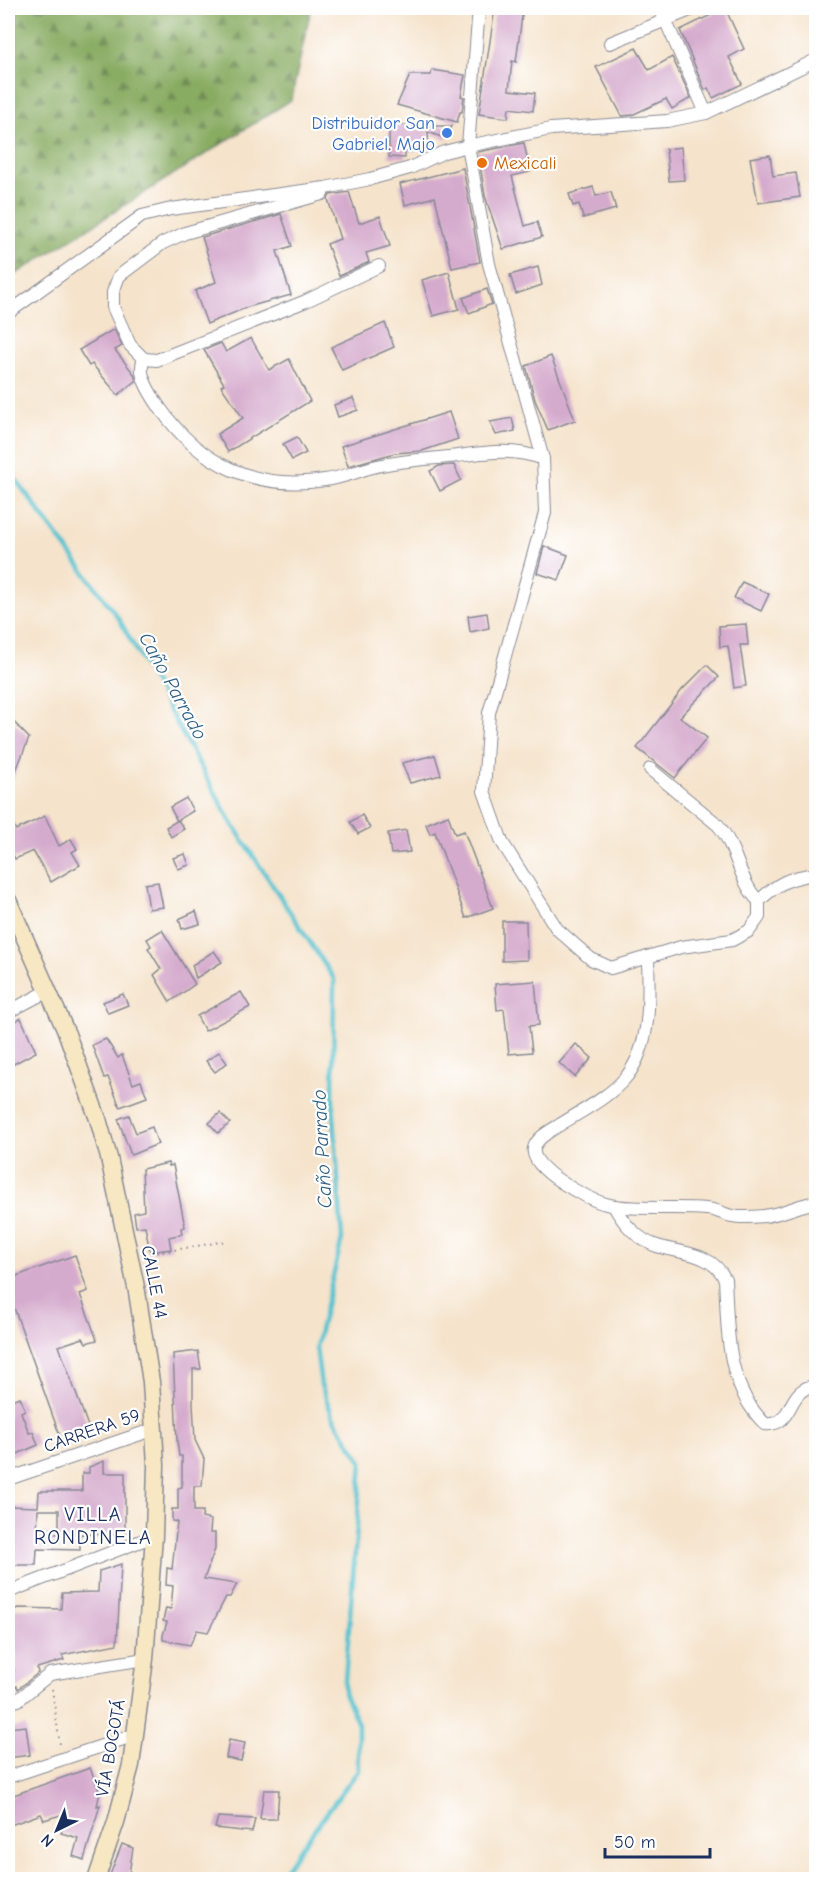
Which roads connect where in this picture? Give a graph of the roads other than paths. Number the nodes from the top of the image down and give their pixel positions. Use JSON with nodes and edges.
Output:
{"nodes":[{"id":1,"x":479,"y":8,"type":"edge"},
{"id":2,"x":660,"y":8,"type":"edge"},
{"id":3,"x":695,"y":8,"type":"edge"},
{"id":4,"x":665,"y":20,"type":"junction"},
{"id":5,"x":610,"y":43,"type":"dead end"},
{"id":6,"x":816,"y":60,"type":"edge"},
{"id":7,"x":706,"y":113,"type":"junction"},
{"id":8,"x":468,"y":146,"type":"junction"},
{"id":9,"x":325,"y":188,"type":"junction"},
{"id":10,"x":379,"y":266,"type":"dead end"},
{"id":11,"x":8,"y":313,"type":"edge"},
{"id":12,"x":144,"y":359,"type":"junction"},
{"id":13,"x":543,"y":459,"type":"junction"},
{"id":14,"x":650,"y":769,"type":"dead end"},
{"id":15,"x":816,"y":874,"type":"edge"},
{"id":16,"x":8,"y":900,"type":"edge"},
{"id":17,"x":759,"y":901,"type":"junction"},
{"id":18,"x":648,"y":957,"type":"junction"},
{"id":19,"x":48,"y":991,"type":"junction"},
{"id":20,"x":8,"y":1012,"type":"edge"},
{"id":21,"x":816,"y":1202,"type":"edge"},
{"id":22,"x":614,"y":1206,"type":"junction"},
{"id":23,"x":816,"y":1386,"type":"edge"},
{"id":24,"x":155,"y":1429,"type":"junction"},
{"id":25,"x":8,"y":1479,"type":"edge"},
{"id":26,"x":154,"y":1536,"type":"junction"},
{"id":27,"x":8,"y":1592,"type":"edge"},
{"id":28,"x":145,"y":1659,"type":"junction"},
{"id":29,"x":141,"y":1693,"type":"joint"},
{"id":30,"x":8,"y":1703,"type":"edge"},
{"id":31,"x":135,"y":1735,"type":"junction"},
{"id":32,"x":8,"y":1778,"type":"edge"},
{"id":33,"x":96,"y":1880,"type":"edge"}],
"edges":[{"from":1,"to":8,"type":"street"},
{"from":2,"to":4,"type":"street"},
{"from":3,"to":4,"type":"street"},
{"from":4,"to":5,"type":"street"},
{"from":4,"to":7,"type":"street"},
{"from":6,"to":7,"type":"street"},
{"from":7,"to":8,"type":"street"},
{"from":8,"to":9,"type":"street"},
{"from":8,"to":13,"type":"street"},
{"from":9,"to":11,"type":"street"},
{"from":9,"to":12,"type":"street"},
{"from":10,"to":12,"type":"street"},
{"from":12,"to":13,"type":"street"},
{"from":13,"to":18,"type":"street"},
{"from":14,"to":17,"type":"street"},
{"from":15,"to":17,"type":"street"},
{"from":16,"to":19,"type":"main road","name":"CALLE 44"},
{"from":17,"to":18,"type":"street"},
{"from":18,"to":22,"type":"street"},
{"from":19,"to":20,"type":"street"},
{"from":19,"to":24,"type":"main road","name":"CALLE 44"},
{"from":21,"to":22,"type":"street"},
{"from":22,"to":23,"type":"street"},
{"from":24,"to":25,"type":"street","name":"CARRERA 59"},
{"from":24,"to":26,"type":"main road","name":"CALLE 44"},
{"from":26,"to":27,"type":"street"},
{"from":26,"to":28,"type":"main road","name":"CALLE 44"},
{"from":28,"to":29,"type":"main road","name":"CALLE 44"},
{"from":28,"to":30,"type":"street"},
{"from":29,"to":31,"type":"main road","name":"VÍA BOGOTÁ"},
{"from":31,"to":32,"type":"street"},
{"from":31,"to":33,"type":"main road","name":"VÍA BOGOTÁ"}]}
